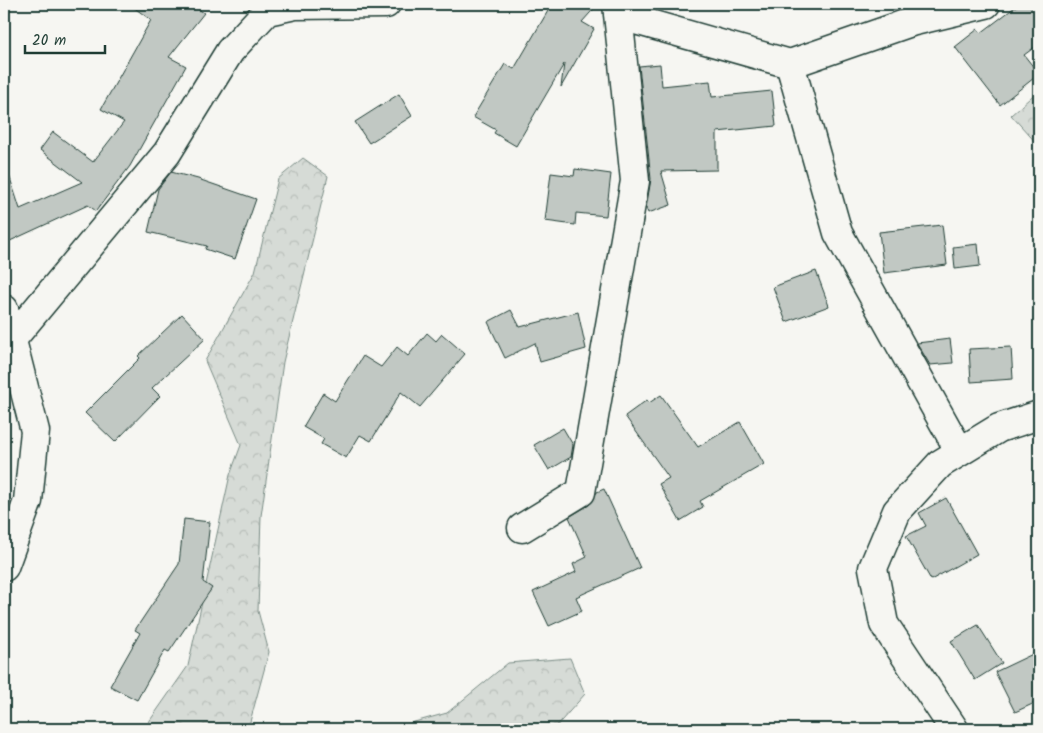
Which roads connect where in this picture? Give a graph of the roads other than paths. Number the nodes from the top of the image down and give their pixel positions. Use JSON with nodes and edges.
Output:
{"nodes":[{"id":1,"x":386,"y":4,"type":"edge"},
{"id":2,"x":986,"y":4,"type":"edge"},
{"id":3,"x":617,"y":9,"type":"edge"},
{"id":4,"x":909,"y":13,"type":"edge"},
{"id":5,"x":790,"y":64,"type":"junction"},
{"id":6,"x":4,"y":310,"type":"edge"},
{"id":7,"x":12,"y":338,"type":"junction"},
{"id":8,"x":1039,"y":415,"type":"edge"},
{"id":9,"x":960,"y":452,"type":"junction"},
{"id":10,"x":522,"y":528,"type":"dead end"},
{"id":11,"x":4,"y":567,"type":"edge"},
{"id":12,"x":954,"y":729,"type":"edge"}],
"edges":[{"from":1,"to":7,"type":"street"},
{"from":2,"to":4,"type":"street"},
{"from":3,"to":5,"type":"street"},
{"from":3,"to":10,"type":"street"},
{"from":4,"to":5,"type":"street"},
{"from":5,"to":9,"type":"street"},
{"from":6,"to":7,"type":"street"},
{"from":7,"to":11,"type":"street"},
{"from":8,"to":9,"type":"street"},
{"from":9,"to":12,"type":"street"}]}
